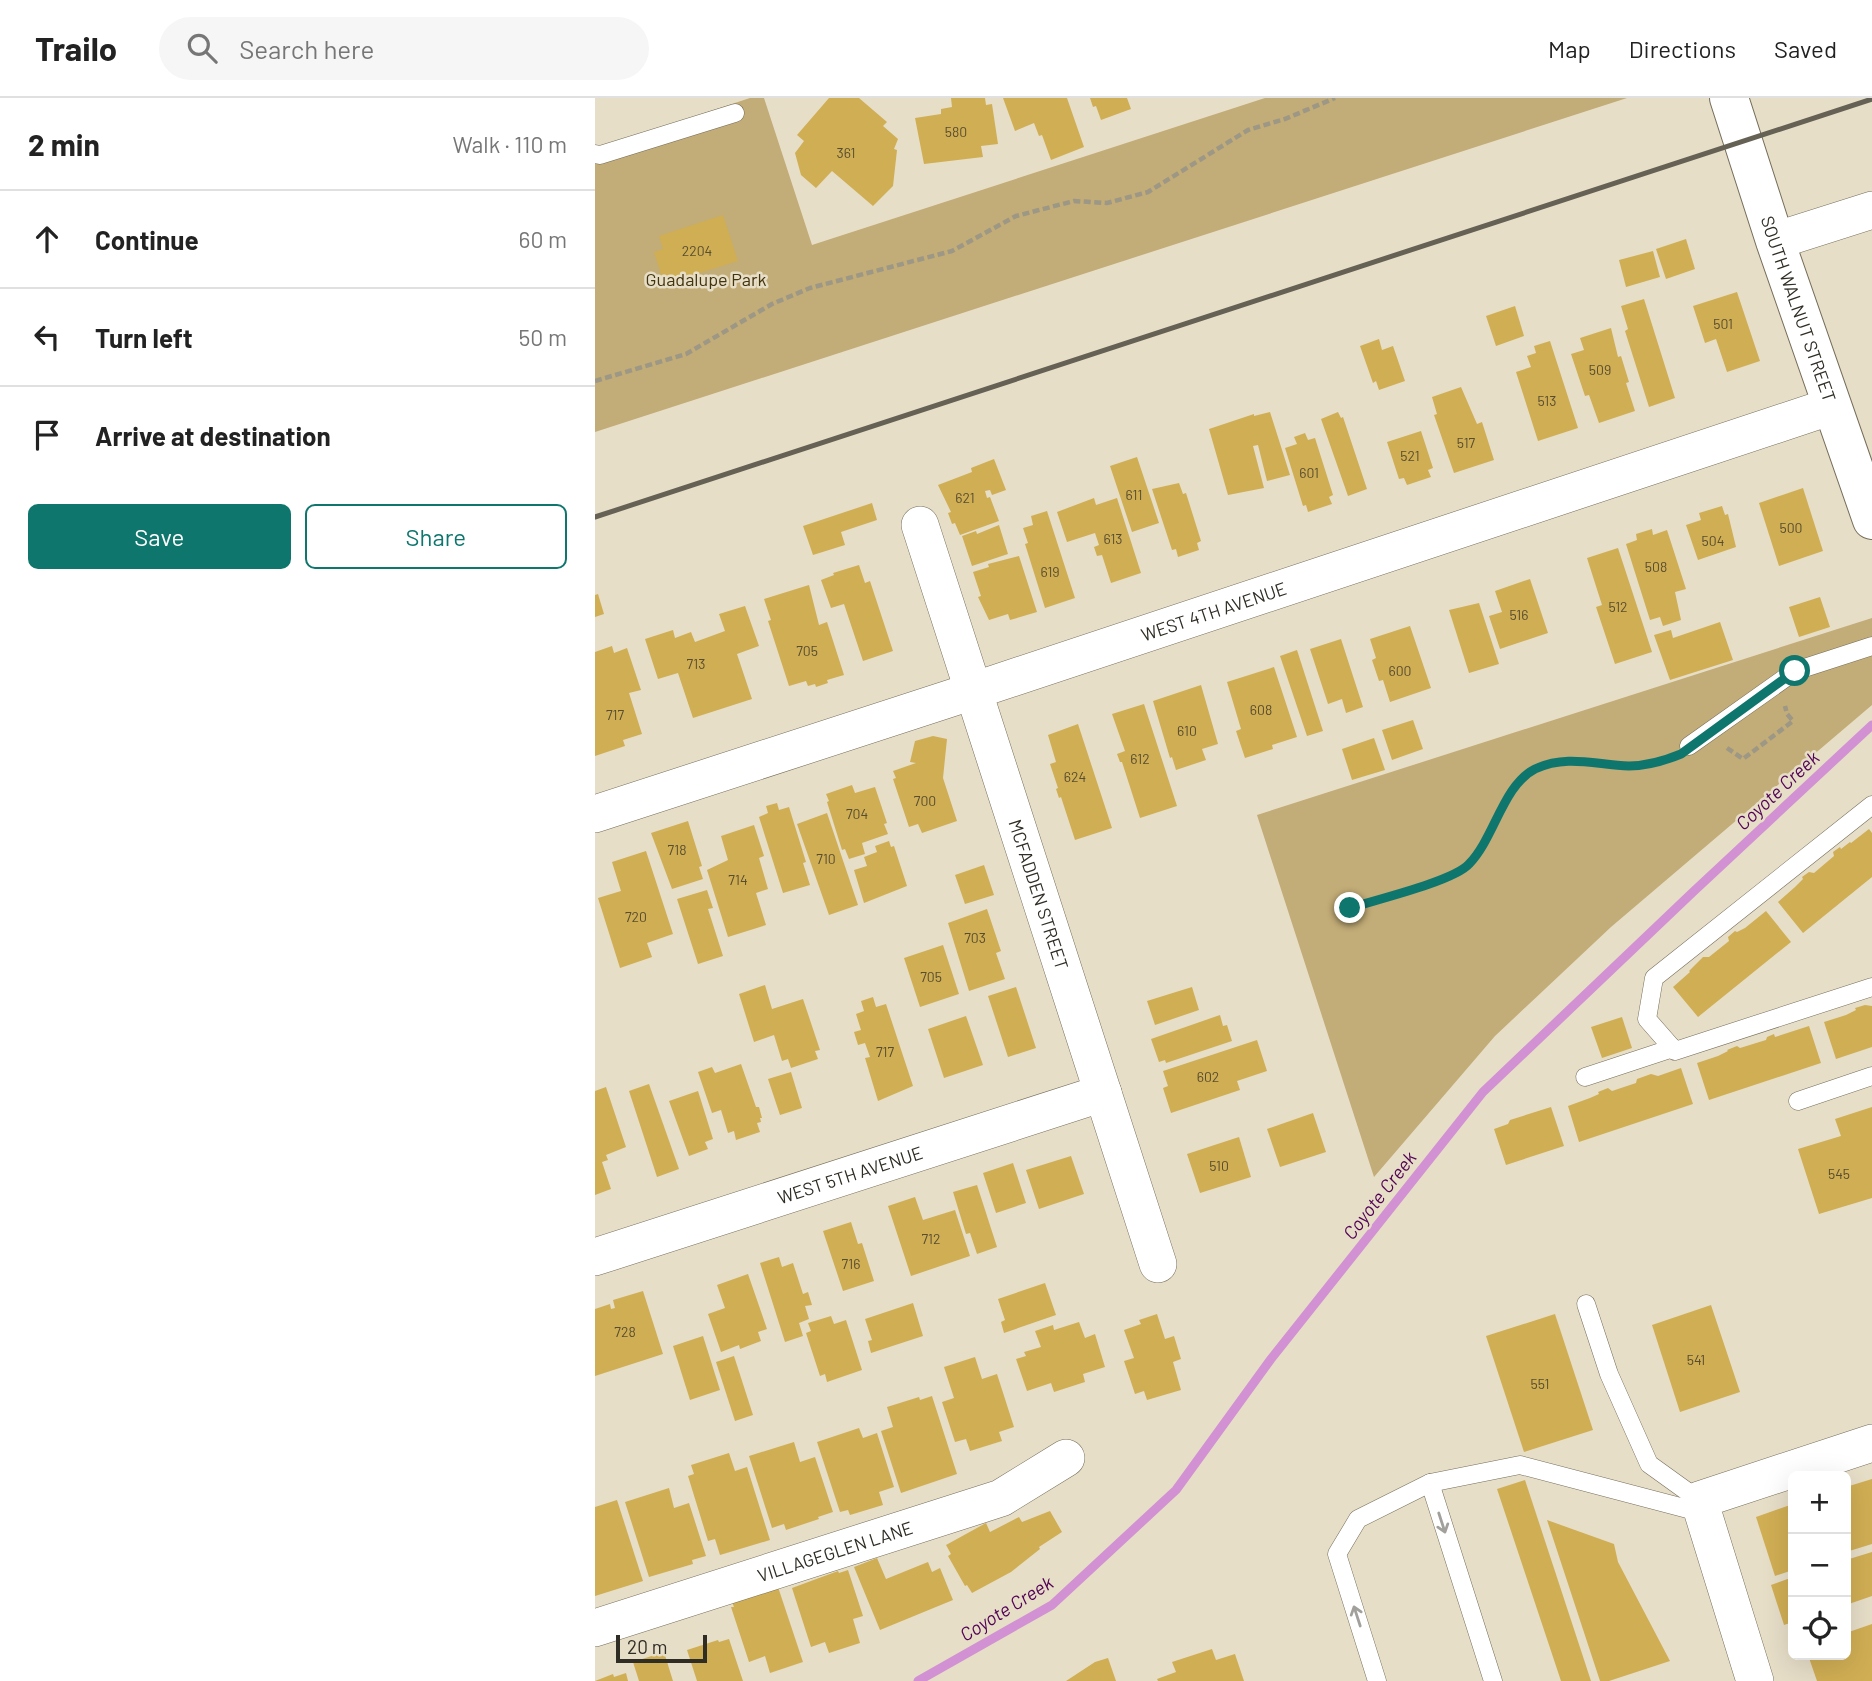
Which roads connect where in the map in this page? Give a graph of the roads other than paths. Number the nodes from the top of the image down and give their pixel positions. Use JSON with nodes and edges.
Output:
{"nodes":[{"id":1,"x":1729,"y":98,"type":"edge"},
{"id":2,"x":735,"y":113,"type":"dead end"},
{"id":3,"x":595,"y":154,"type":"edge"},
{"id":4,"x":1872,"y":210,"type":"edge"},
{"id":5,"x":1775,"y":242,"type":"junction"},
{"id":6,"x":1832,"y":406,"type":"junction"},
{"id":7,"x":1872,"y":520,"type":"edge"},
{"id":8,"x":920,"y":524,"type":"dead end"},
{"id":9,"x":1872,"y":646,"type":"edge"},
{"id":10,"x":973,"y":691,"type":"junction"},
{"id":11,"x":1689,"y":746,"type":"road end"},
{"id":12,"x":1872,"y":805,"type":"edge"},
{"id":13,"x":595,"y":814,"type":"edge"},
{"id":14,"x":1872,"y":987,"type":"edge"},
{"id":15,"x":1673,"y":1048,"type":"junction"},
{"id":16,"x":1872,"y":1076,"type":"edge"},
{"id":17,"x":1585,"y":1077,"type":"dead end"},
{"id":18,"x":1103,"y":1093,"type":"junction"},
{"id":19,"x":1798,"y":1101,"type":"dead end"},
{"id":20,"x":595,"y":1257,"type":"edge"},
{"id":21,"x":1158,"y":1264,"type":"dead end"},
{"id":22,"x":1586,"y":1304,"type":"dead end"},
{"id":23,"x":1872,"y":1443,"type":"edge"},
{"id":24,"x":1066,"y":1458,"type":"dead end"},
{"id":25,"x":1430,"y":1483,"type":"junction"},
{"id":26,"x":1701,"y":1506,"type":"junction"},
{"id":27,"x":595,"y":1628,"type":"edge"},
{"id":28,"x":1377,"y":1681,"type":"edge"},
{"id":29,"x":1493,"y":1681,"type":"edge"},
{"id":30,"x":1755,"y":1681,"type":"edge"}],
"edges":[{"from":1,"to":5,"type":"street","name":"SOUTH WALNUT STREET"},
{"from":2,"to":3,"type":"lane"},
{"from":4,"to":5,"type":"street"},
{"from":5,"to":6,"type":"street","name":"SOUTH WALNUT STREET"},
{"from":6,"to":7,"type":"street","name":"SOUTH WALNUT STREET"},
{"from":6,"to":10,"type":"street","name":"WEST 4TH AVENUE"},
{"from":8,"to":10,"type":"street","name":"MCFADDEN STREET"},
{"from":9,"to":11,"type":"lane"},
{"from":10,"to":13,"type":"street","name":"WEST 4TH AVENUE"},
{"from":10,"to":18,"type":"street","name":"MCFADDEN STREET"},
{"from":12,"to":15,"type":"lane"},
{"from":14,"to":15,"type":"lane"},
{"from":15,"to":17,"type":"lane"},
{"from":16,"to":19,"type":"lane"},
{"from":18,"to":20,"type":"street","name":"WEST 5TH AVENUE"},
{"from":18,"to":21,"type":"street","name":"MCFADDEN STREET"},
{"from":22,"to":26,"type":"lane"},
{"from":23,"to":26,"type":"street"},
{"from":24,"to":27,"type":"street","name":"VILLAGEGLEN LANE"},
{"from":25,"to":26,"type":"lane"},
{"from":28,"to":25,"type":"lane","one_way":true},
{"from":25,"to":29,"type":"lane","one_way":true},
{"from":26,"to":30,"type":"street"}]}
